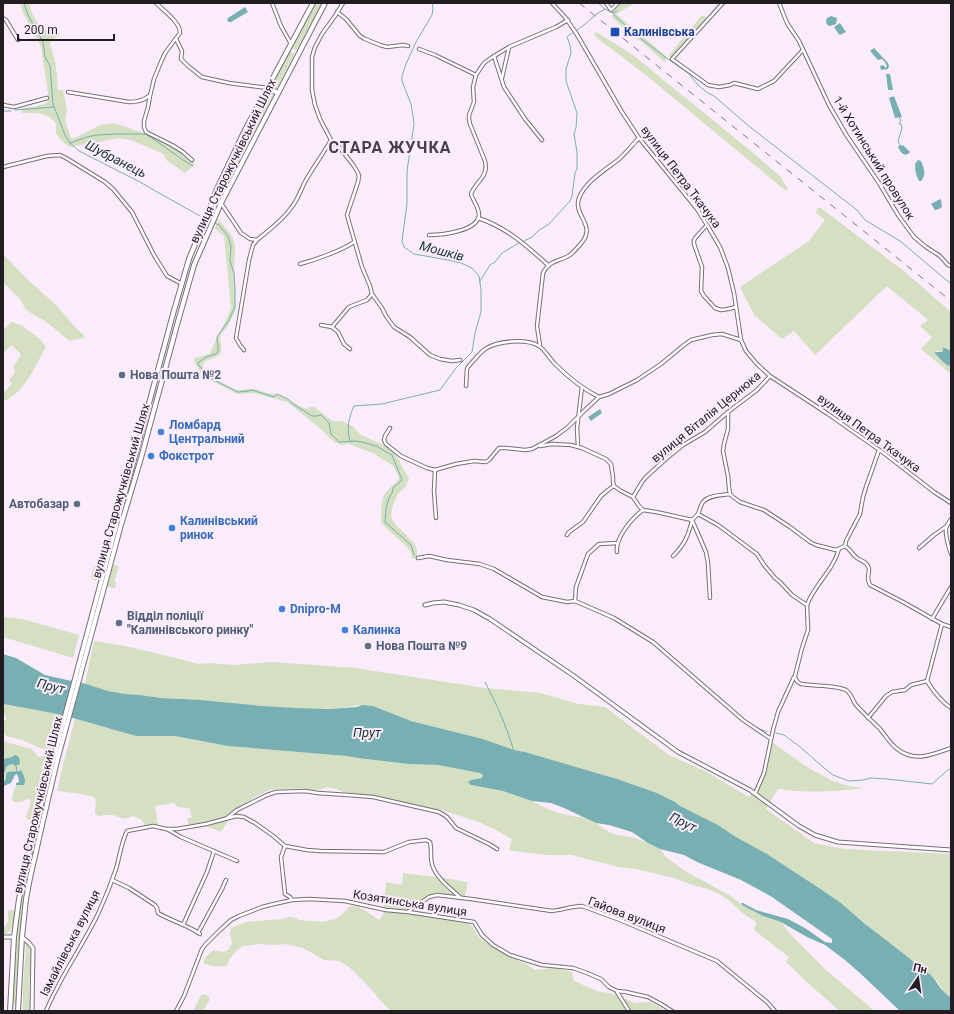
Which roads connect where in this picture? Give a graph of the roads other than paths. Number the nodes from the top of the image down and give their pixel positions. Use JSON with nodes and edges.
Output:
{"nodes":[{"id":1,"x":156,"y":3,"type":"edge"},
{"id":2,"x":272,"y":3,"type":"edge"},
{"id":3,"x":313,"y":3,"type":"edge"},
{"id":4,"x":325,"y":3,"type":"edge"},
{"id":5,"x":343,"y":3,"type":"edge"},
{"id":6,"x":552,"y":3,"type":"edge"},
{"id":7,"x":606,"y":3,"type":"edge"},
{"id":8,"x":618,"y":3,"type":"edge"},
{"id":9,"x":723,"y":3,"type":"edge"},
{"id":10,"x":779,"y":3,"type":"edge"},
{"id":11,"x":337,"y":12,"type":"junction"},
{"id":12,"x":3,"y":18,"type":"edge"},
{"id":13,"x":568,"y":20,"type":"junction"},
{"id":14,"x":176,"y":39,"type":"junction"},
{"id":15,"x":18,"y":40,"type":"dead end"},
{"id":16,"x":290,"y":46,"type":"junction"},
{"id":17,"x":408,"y":46,"type":"dead end"},
{"id":18,"x":509,"y":48,"type":"junction"},
{"id":19,"x":419,"y":50,"type":"dead end"},
{"id":20,"x":803,"y":50,"type":"junction"},
{"id":21,"x":298,"y":53,"type":"junction"},
{"id":22,"x":494,"y":56,"type":"junction"},
{"id":23,"x":476,"y":74,"type":"junction"},
{"id":24,"x":502,"y":78,"type":"junction"},
{"id":25,"x":268,"y":88,"type":"junction"},
{"id":26,"x":68,"y":92,"type":"dead end"},
{"id":27,"x":278,"y":93,"type":"junction"},
{"id":28,"x":150,"y":96,"type":"junction"},
{"id":29,"x":47,"y":98,"type":"dead end"},
{"id":30,"x":3,"y":105,"type":"edge"},
{"id":31,"x":640,"y":138,"type":"junction"},
{"id":32,"x":331,"y":140,"type":"junction"},
{"id":33,"x":542,"y":140,"type":"dead end"},
{"id":34,"x":192,"y":160,"type":"dead end"},
{"id":35,"x":3,"y":167,"type":"edge"},
{"id":36,"x":212,"y":198,"type":"junction"},
{"id":37,"x":221,"y":203,"type":"junction"},
{"id":38,"x":478,"y":218,"type":"junction"},
{"id":39,"x":707,"y":225,"type":"junction"},
{"id":40,"x":429,"y":235,"type":"dead end"},
{"id":41,"x":256,"y":240,"type":"junction"},
{"id":42,"x":354,"y":242,"type":"junction"},
{"id":43,"x":189,"y":259,"type":"junction"},
{"id":44,"x":196,"y":261,"type":"junction"},
{"id":45,"x":300,"y":264,"type":"dead end"},
{"id":46,"x":548,"y":265,"type":"junction"},
{"id":47,"x":951,"y":266,"type":"edge"},
{"id":48,"x":182,"y":284,"type":"junction"},
{"id":49,"x":372,"y":294,"type":"junction"},
{"id":50,"x":736,"y":307,"type":"junction"},
{"id":51,"x":321,"y":325,"type":"dead end"},
{"id":52,"x":332,"y":328,"type":"junction"},
{"id":53,"x":741,"y":340,"type":"junction"},
{"id":54,"x":540,"y":346,"type":"junction"},
{"id":55,"x":350,"y":349,"type":"dead end"},
{"id":56,"x":244,"y":350,"type":"dead end"},
{"id":57,"x":460,"y":360,"type":"dead end"},
{"id":58,"x":770,"y":376,"type":"junction"},
{"id":59,"x":466,"y":386,"type":"dead end"},
{"id":60,"x":582,"y":387,"type":"junction"},
{"id":61,"x":599,"y":397,"type":"junction"},
{"id":62,"x":728,"y":412,"type":"junction"},
{"id":63,"x":578,"y":417,"type":"junction"},
{"id":64,"x":390,"y":428,"type":"dead end"},
{"id":65,"x":538,"y":446,"type":"junction"},
{"id":66,"x":578,"y":447,"type":"junction"},
{"id":67,"x":879,"y":450,"type":"junction"},
{"id":68,"x":435,"y":470,"type":"junction"},
{"id":69,"x":614,"y":486,"type":"junction"},
{"id":70,"x":730,"y":494,"type":"junction"},
{"id":71,"x":633,"y":497,"type":"junction"},
{"id":72,"x":951,"y":503,"type":"edge"},
{"id":73,"x":643,"y":510,"type":"junction"},
{"id":74,"x":698,"y":514,"type":"junction"},
{"id":75,"x":436,"y":518,"type":"dead end"},
{"id":76,"x":951,"y":519,"type":"edge"},
{"id":77,"x":692,"y":520,"type":"junction"},
{"id":78,"x":947,"y":526,"type":"junction"},
{"id":79,"x":567,"y":535,"type":"dead end"},
{"id":80,"x":618,"y":542,"type":"junction"},
{"id":81,"x":845,"y":546,"type":"junction"},
{"id":82,"x":919,"y":548,"type":"dead end"},
{"id":83,"x":839,"y":550,"type":"junction"},
{"id":84,"x":617,"y":552,"type":"dead end"},
{"id":85,"x":951,"y":554,"type":"edge"},
{"id":86,"x":673,"y":556,"type":"dead end"},
{"id":87,"x":418,"y":558,"type":"dead end"},
{"id":88,"x":107,"y":569,"type":"junction"},
{"id":89,"x":951,"y":587,"type":"edge"},
{"id":90,"x":710,"y":598,"type":"dead end"},
{"id":91,"x":575,"y":601,"type":"junction"},
{"id":92,"x":425,"y":605,"type":"dead end"},
{"id":93,"x":807,"y":605,"type":"junction"},
{"id":94,"x":932,"y":619,"type":"junction"},
{"id":95,"x":942,"y":624,"type":"junction"},
{"id":96,"x":951,"y":627,"type":"edge"},
{"id":97,"x":795,"y":676,"type":"junction"},
{"id":98,"x":927,"y":681,"type":"junction"},
{"id":99,"x":951,"y":708,"type":"edge"},
{"id":100,"x":868,"y":718,"type":"junction"},
{"id":101,"x":771,"y":739,"type":"junction"},
{"id":102,"x":951,"y":748,"type":"edge"},
{"id":103,"x":56,"y":759,"type":"junction"},
{"id":104,"x":755,"y":794,"type":"junction"},
{"id":105,"x":227,"y":819,"type":"junction"},
{"id":106,"x":166,"y":829,"type":"junction"},
{"id":107,"x":284,"y":846,"type":"junction"},
{"id":108,"x":497,"y":849,"type":"dead end"},
{"id":109,"x":951,"y":850,"type":"edge"},
{"id":110,"x":214,"y":851,"type":"junction"},
{"id":111,"x":237,"y":861,"type":"dead end"},
{"id":112,"x":24,"y":877,"type":"junction"},
{"id":113,"x":30,"y":878,"type":"junction"},
{"id":114,"x":112,"y":880,"type":"junction"},
{"id":115,"x":226,"y":880,"type":"dead end"},
{"id":116,"x":461,"y":898,"type":"junction"},
{"id":117,"x":292,"y":900,"type":"junction"},
{"id":118,"x":408,"y":912,"type":"junction"},
{"id":119,"x":183,"y":925,"type":"junction"},
{"id":120,"x":3,"y":937,"type":"edge"},
{"id":121,"x":14,"y":937,"type":"junction"},
{"id":122,"x":22,"y":937,"type":"junction"},
{"id":123,"x":617,"y":992,"type":"junction"},
{"id":124,"x":10,"y":1009,"type":"edge"},
{"id":125,"x":18,"y":1009,"type":"edge"},
{"id":126,"x":32,"y":1011,"type":"edge"},
{"id":127,"x":46,"y":1011,"type":"edge"},
{"id":128,"x":176,"y":1011,"type":"edge"},
{"id":129,"x":629,"y":1011,"type":"edge"},
{"id":130,"x":672,"y":1011,"type":"edge"},
{"id":131,"x":775,"y":1011,"type":"edge"}],
"edges":[{"from":1,"to":14,"type":"street"},
{"from":2,"to":16,"type":"street"},
{"from":3,"to":16,"type":"main road","name":"вулиця Старожучківський Шлях"},
{"from":4,"to":21,"type":"main road","name":"вулиця Старожучківський Шлях"},
{"from":5,"to":11,"type":"street"},
{"from":6,"to":13,"type":"street","name":"вулиця Петра Ткачука"},
{"from":7,"to":8,"type":"street"},
{"from":9,"to":20,"type":"street"},
{"from":10,"to":20,"type":"street","name":"1-й Хотинський провулок"},
{"from":11,"to":17,"type":"street"},
{"from":11,"to":32,"type":"street"},
{"from":12,"to":15,"type":"street"},
{"from":13,"to":18,"type":"street"},
{"from":13,"to":31,"type":"street","name":"вулиця Петра Ткачука"},
{"from":14,"to":25,"type":"street"},
{"from":14,"to":28,"type":"street"},
{"from":16,"to":21,"type":"main road"},
{"from":16,"to":25,"type":"main road","name":"вулиця Старожучківський Шлях"},
{"from":18,"to":22,"type":"street"},
{"from":18,"to":24,"type":"street"},
{"from":19,"to":23,"type":"street"},
{"from":20,"to":47,"type":"street","name":"1-й Хотинський провулок"},
{"from":21,"to":27,"type":"main road","name":"вулиця Старожучківський Шлях"},
{"from":22,"to":23,"type":"street"},
{"from":22,"to":24,"type":"street"},
{"from":23,"to":38,"type":"street"},
{"from":24,"to":33,"type":"street"},
{"from":25,"to":27,"type":"main road"},
{"from":25,"to":36,"type":"main road","name":"вулиця Старожучківський Шлях"},
{"from":26,"to":28,"type":"street"},
{"from":27,"to":37,"type":"main road","name":"вулиця Старожучківський Шлях"},
{"from":28,"to":34,"type":"street"},
{"from":29,"to":30,"type":"street"},
{"from":31,"to":39,"type":"street","name":"вулиця Петра Ткачука"},
{"from":31,"to":46,"type":"street"},
{"from":32,"to":41,"type":"street"},
{"from":32,"to":42,"type":"street"},
{"from":35,"to":48,"type":"street"},
{"from":36,"to":37,"type":"main road"},
{"from":36,"to":43,"type":"main road","name":"вулиця Старожучківський Шлях"},
{"from":37,"to":41,"type":"street"},
{"from":37,"to":44,"type":"main road","name":"вулиця Старожучківський Шлях"},
{"from":38,"to":40,"type":"street"},
{"from":38,"to":46,"type":"street"},
{"from":39,"to":50,"type":"street","name":"вулиця Петра Ткачука"},
{"from":39,"to":50,"type":"street"},
{"from":41,"to":56,"type":"street"},
{"from":42,"to":45,"type":"street"},
{"from":42,"to":49,"type":"street"},
{"from":43,"to":44,"type":"main road"},
{"from":43,"to":48,"type":"main road","name":"вулиця Старожучківський Шлях"},
{"from":44,"to":88,"type":"main road","name":"вулиця Старожучківський Шлях"},
{"from":46,"to":54,"type":"street"},
{"from":48,"to":88,"type":"main road","name":"вулиця Старожучківський Шлях"},
{"from":49,"to":52,"type":"street"},
{"from":49,"to":57,"type":"street"},
{"from":50,"to":53,"type":"street","name":"вулиця Петра Ткачука"},
{"from":51,"to":52,"type":"street"},
{"from":52,"to":55,"type":"street"},
{"from":53,"to":58,"type":"street","name":"вулиця Петра Ткачука"},
{"from":53,"to":61,"type":"street"},
{"from":54,"to":59,"type":"street"},
{"from":54,"to":60,"type":"street"},
{"from":58,"to":62,"type":"street","name":"вулиця Віталія Цернюка"},
{"from":58,"to":67,"type":"street","name":"вулиця Петра Ткачука"},
{"from":60,"to":61,"type":"street"},
{"from":60,"to":63,"type":"street"},
{"from":61,"to":63,"type":"street"},
{"from":62,"to":70,"type":"street"},
{"from":62,"to":71,"type":"street","name":"вулиця Віталія Цернюка"},
{"from":63,"to":65,"type":"street"},
{"from":63,"to":66,"type":"street"},
{"from":64,"to":68,"type":"street"},
{"from":65,"to":66,"type":"street"},
{"from":65,"to":68,"type":"street"},
{"from":66,"to":69,"type":"street"},
{"from":67,"to":72,"type":"street","name":"вулиця Петра Ткачука"},
{"from":67,"to":81,"type":"street"},
{"from":68,"to":75,"type":"street"},
{"from":69,"to":71,"type":"street"},
{"from":69,"to":79,"type":"street"},
{"from":70,"to":74,"type":"street"},
{"from":70,"to":83,"type":"street"},
{"from":71,"to":73,"type":"street"},
{"from":73,"to":77,"type":"street"},
{"from":73,"to":80,"type":"street"},
{"from":74,"to":77,"type":"street"},
{"from":74,"to":93,"type":"street"},
{"from":76,"to":78,"type":"street"},
{"from":77,"to":86,"type":"street"},
{"from":77,"to":90,"type":"street"},
{"from":78,"to":82,"type":"street"},
{"from":78,"to":85,"type":"street"},
{"from":80,"to":84,"type":"street"},
{"from":80,"to":91,"type":"street"},
{"from":81,"to":83,"type":"street"},
{"from":81,"to":94,"type":"street"},
{"from":83,"to":93,"type":"street"},
{"from":87,"to":91,"type":"street"},
{"from":88,"to":103,"type":"main road","name":"вулиця Старожучківський Шлях"},
{"from":89,"to":94,"type":"street"},
{"from":91,"to":101,"type":"street"},
{"from":92,"to":104,"type":"street"},
{"from":93,"to":97,"type":"street"},
{"from":94,"to":95,"type":"street"},
{"from":95,"to":96,"type":"street"},
{"from":95,"to":98,"type":"street"},
{"from":97,"to":100,"type":"street"},
{"from":97,"to":101,"type":"street"},
{"from":98,"to":99,"type":"street"},
{"from":98,"to":100,"type":"street"},
{"from":100,"to":102,"type":"street"},
{"from":101,"to":104,"type":"street"},
{"from":103,"to":112,"type":"main road","name":"вулиця Старожучківський Шлях"},
{"from":103,"to":113,"type":"main road","name":"вулиця Старожучківський Шлях"},
{"from":104,"to":109,"type":"street"},
{"from":105,"to":106,"type":"street"},
{"from":105,"to":107,"type":"street"},
{"from":105,"to":108,"type":"street"},
{"from":106,"to":110,"type":"street"},
{"from":106,"to":114,"type":"street","name":"Ізмайлівська вулиця"},
{"from":107,"to":116,"type":"street"},
{"from":107,"to":117,"type":"street"},
{"from":110,"to":111,"type":"street"},
{"from":110,"to":119,"type":"street"},
{"from":112,"to":113,"type":"main road"},
{"from":112,"to":121,"type":"main road","name":"вулиця Старожучківський Шлях"},
{"from":113,"to":122,"type":"main road","name":"вулиця Старожучківський Шлях"},
{"from":114,"to":119,"type":"street"},
{"from":114,"to":127,"type":"street","name":"Ізмайлівська вулиця"},
{"from":115,"to":119,"type":"street"},
{"from":116,"to":118,"type":"street","name":"Гайова вулиця"},
{"from":116,"to":131,"type":"street","name":"Гайова вулиця"},
{"from":117,"to":118,"type":"street","name":"Козятинська вулиця"},
{"from":117,"to":128,"type":"street","name":"Козятинська вулиця"},
{"from":118,"to":123,"type":"street","name":"Козятинська вулиця"},
{"from":120,"to":121,"type":"street"},
{"from":121,"to":124,"type":"main road","name":"вулиця Старожучківський Шлях"},
{"from":122,"to":125,"type":"main road","name":"вулиця Старожучківський Шлях"},
{"from":122,"to":126,"type":"street"},
{"from":123,"to":129,"type":"street"},
{"from":123,"to":130,"type":"street"},
{"from":124,"to":125,"type":"main road"}]}
